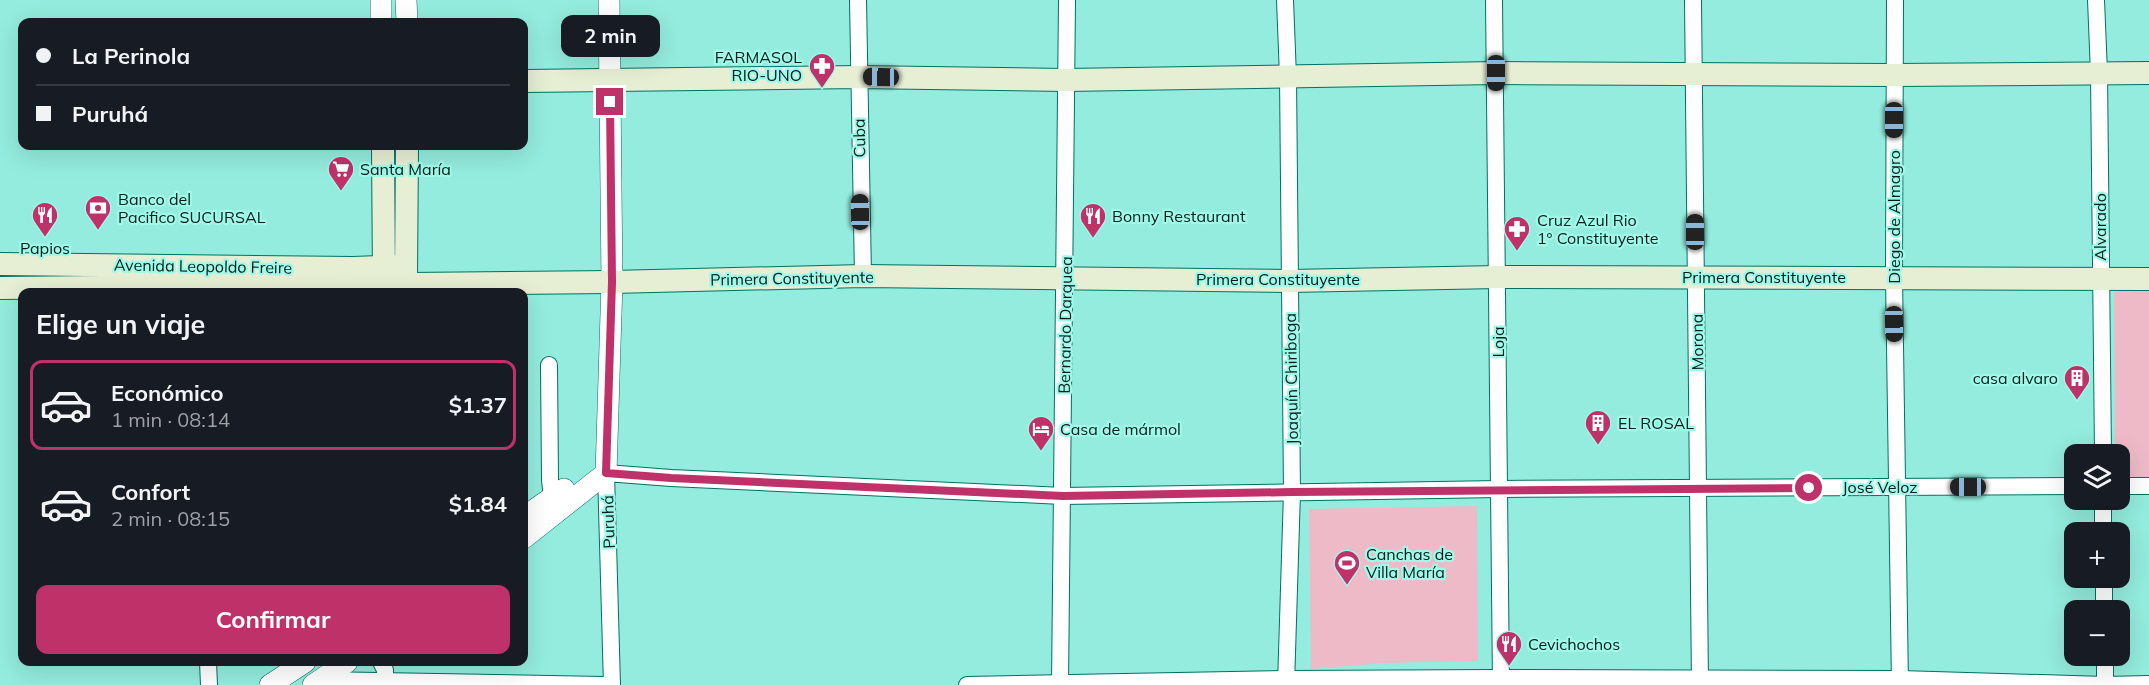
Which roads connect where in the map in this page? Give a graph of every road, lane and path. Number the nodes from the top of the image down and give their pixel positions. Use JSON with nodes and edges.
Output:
{"nodes":[{"id":1,"x":381,"y":0,"type":"edge"},
{"id":2,"x":406,"y":0,"type":"edge"},
{"id":3,"x":609,"y":0,"type":"edge"},
{"id":4,"x":858,"y":0,"type":"edge"},
{"id":5,"x":1067,"y":0,"type":"edge"},
{"id":6,"x":1285,"y":0,"type":"edge"},
{"id":7,"x":1494,"y":0,"type":"edge"},
{"id":8,"x":1693,"y":0,"type":"edge"},
{"id":9,"x":1895,"y":0,"type":"edge"},
{"id":10,"x":2096,"y":0,"type":"edge"},
{"id":11,"x":381,"y":18,"type":"edge"},
{"id":12,"x":406,"y":18,"type":"edge"},
{"id":13,"x":1496,"y":73,"type":"junction"},
{"id":14,"x":2099,"y":73,"type":"junction"},
{"id":15,"x":1694,"y":74,"type":"junction"},
{"id":16,"x":2149,"y":74,"type":"edge"},
{"id":17,"x":1894,"y":75,"type":"junction"},
{"id":18,"x":858,"y":77,"type":"junction"},
{"id":19,"x":1288,"y":77,"type":"junction"},
{"id":20,"x":610,"y":79,"type":"junction"},
{"id":21,"x":1066,"y":80,"type":"junction"},
{"id":22,"x":528,"y":81,"type":"edge"},
{"id":23,"x":383,"y":150,"type":"edge"},
{"id":24,"x":407,"y":150,"type":"edge"},
{"id":25,"x":0,"y":264,"type":"edge"},
{"id":26,"x":863,"y":276,"type":"junction"},
{"id":27,"x":1498,"y":277,"type":"junction"},
{"id":28,"x":1696,"y":277,"type":"junction"},
{"id":29,"x":1065,"y":278,"type":"junction"},
{"id":30,"x":1894,"y":278,"type":"junction"},
{"id":31,"x":2149,"y":279,"type":"edge"},
{"id":32,"x":2100,"y":280,"type":"junction"},
{"id":33,"x":395,"y":281,"type":"edge"},
{"id":34,"x":1289,"y":281,"type":"junction"},
{"id":35,"x":612,"y":282,"type":"junction"},
{"id":36,"x":0,"y":288,"type":"edge"},
{"id":37,"x":18,"y":288,"type":"edge"},
{"id":38,"x":243,"y":288,"type":"edge"},
{"id":39,"x":549,"y":365,"type":"dead end"},
{"id":40,"x":2103,"y":444,"type":"edge"},
{"id":41,"x":606,"y":473,"type":"junction"},
{"id":42,"x":2064,"y":486,"type":"edge"},
{"id":43,"x":2130,"y":486,"type":"edge"},
{"id":44,"x":2149,"y":486,"type":"edge"},
{"id":45,"x":1897,"y":487,"type":"junction"},
{"id":46,"x":1698,"y":488,"type":"junction"},
{"id":47,"x":1499,"y":489,"type":"junction"},
{"id":48,"x":1292,"y":492,"type":"junction"},
{"id":49,"x":1063,"y":496,"type":"junction"},
{"id":50,"x":552,"y":498,"type":"junction"},
{"id":51,"x":528,"y":514,"type":"edge"},
{"id":52,"x":528,"y":535,"type":"edge"},
{"id":53,"x":208,"y":666,"type":"edge"},
{"id":54,"x":299,"y":666,"type":"edge"},
{"id":55,"x":341,"y":666,"type":"edge"},
{"id":56,"x":2105,"y":666,"type":"edge"},
{"id":57,"x":385,"y":672,"type":"edge"},
{"id":58,"x":1501,"y":681,"type":"edge"},
{"id":59,"x":1286,"y":682,"type":"edge"},
{"id":60,"x":1700,"y":682,"type":"edge"},
{"id":61,"x":1900,"y":682,"type":"edge"},
{"id":62,"x":316,"y":683,"type":"edge"},
{"id":63,"x":472,"y":684,"type":"edge"},
{"id":64,"x":2149,"y":684,"type":"edge"},
{"id":65,"x":209,"y":685,"type":"edge"},
{"id":66,"x":270,"y":685,"type":"edge"},
{"id":67,"x":604,"y":685,"type":"edge"},
{"id":68,"x":612,"y":685,"type":"edge"},
{"id":69,"x":967,"y":685,"type":"edge"},
{"id":70,"x":1060,"y":685,"type":"edge"},
{"id":71,"x":2105,"y":685,"type":"edge"}],
"edges":[{"from":1,"to":11,"type":"street"},
{"from":2,"to":12,"type":"street"},
{"from":3,"to":20,"type":"street","name":"Puruhá"},
{"from":4,"to":18,"type":"street","name":"Cuba"},
{"from":5,"to":21,"type":"street","name":"Bernardo Darquea"},
{"from":6,"to":19,"type":"street","name":"Joaquín Chiriboga"},
{"from":7,"to":13,"type":"street","name":"Loja"},
{"from":8,"to":15,"type":"street","name":"Morona"},
{"from":9,"to":17,"type":"street","name":"Diego de Almagro"},
{"from":10,"to":14,"type":"street","name":"Alvarado"},
{"from":13,"to":15,"type":"main road"},
{"from":13,"to":19,"type":"main road"},
{"from":13,"to":27,"type":"street","name":"Loja"},
{"from":14,"to":16,"type":"main road"},
{"from":14,"to":17,"type":"main road"},
{"from":14,"to":32,"type":"street","name":"Alvarado"},
{"from":15,"to":17,"type":"main road"},
{"from":15,"to":28,"type":"street","name":"Morona"},
{"from":17,"to":30,"type":"street","name":"Diego de Almagro"},
{"from":18,"to":20,"type":"main road"},
{"from":18,"to":21,"type":"main road"},
{"from":18,"to":26,"type":"street","name":"Cuba"},
{"from":19,"to":21,"type":"main road"},
{"from":19,"to":34,"type":"street","name":"Joaquín Chiriboga"},
{"from":20,"to":22,"type":"main road"},
{"from":20,"to":35,"type":"street","name":"Puruhá"},
{"from":21,"to":29,"type":"street","name":"Bernardo Darquea"},
{"from":23,"to":33,"type":"main road"},
{"from":24,"to":33,"type":"main road"},
{"from":25,"to":33,"type":"main road","name":"Avenida Leopoldo Freire"},
{"from":26,"to":29,"type":"main road","name":"Primera Constituyente"},
{"from":26,"to":35,"type":"main road","name":"Primera Constituyente"},
{"from":27,"to":28,"type":"main road","name":"Primera Constituyente"},
{"from":27,"to":34,"type":"main road","name":"Primera Constituyente"},
{"from":27,"to":47,"type":"street","name":"Loja"},
{"from":28,"to":30,"type":"main road","name":"Primera Constituyente"},
{"from":28,"to":46,"type":"street","name":"Morona"},
{"from":29,"to":34,"type":"main road","name":"Primera Constituyente"},
{"from":29,"to":49,"type":"street","name":"Bernardo Darquea"},
{"from":30,"to":32,"type":"main road","name":"Primera Constituyente"},
{"from":30,"to":45,"type":"street","name":"Diego de Almagro"},
{"from":31,"to":32,"type":"main road","name":"Primera Constituyente"},
{"from":32,"to":40,"type":"street","name":"Alvarado"},
{"from":33,"to":35,"type":"main road","name":"Primera Constituyente"},
{"from":33,"to":38,"type":"main road","name":"Avenida Leopoldo Freire"},
{"from":34,"to":48,"type":"street","name":"Joaquín Chiriboga"},
{"from":35,"to":41,"type":"street","name":"Puruhá"},
{"from":36,"to":37,"type":"main road","name":"Avenida Leopoldo Freire"},
{"from":39,"to":50,"type":"street"},
{"from":41,"to":49,"type":"street","name":"José Veloz"},
{"from":41,"to":50,"type":"street"},
{"from":41,"to":52,"type":"street"},
{"from":41,"to":68,"type":"street","name":"Puruhá"},
{"from":42,"to":45,"type":"street","name":"José Veloz"},
{"from":43,"to":44,"type":"street"},
{"from":45,"to":46,"type":"street","name":"José Veloz"},
{"from":45,"to":61,"type":"street","name":"Diego de Almagro"},
{"from":46,"to":47,"type":"street","name":"José Veloz"},
{"from":46,"to":60,"type":"street","name":"Morona"},
{"from":47,"to":48,"type":"street","name":"José Veloz"},
{"from":47,"to":58,"type":"street","name":"Loja"},
{"from":48,"to":49,"type":"street","name":"José Veloz"},
{"from":48,"to":59,"type":"street","name":"Joaquín Chiriboga"},
{"from":49,"to":70,"type":"street","name":"Bernardo Darquea"},
{"from":50,"to":51,"type":"street"},
{"from":53,"to":65,"type":"street"},
{"from":54,"to":66,"type":"street"},
{"from":55,"to":62,"type":"street"},
{"from":56,"to":71,"type":"street"},
{"from":57,"to":62,"type":"street"},
{"from":57,"to":63,"type":"street"},
{"from":58,"to":59,"type":"street"},
{"from":58,"to":60,"type":"street"},
{"from":59,"to":70,"type":"street"},
{"from":60,"to":61,"type":"street"},
{"from":61,"to":71,"type":"street"},
{"from":63,"to":67,"type":"street"},
{"from":64,"to":71,"type":"street"},
{"from":69,"to":70,"type":"street"}]}
